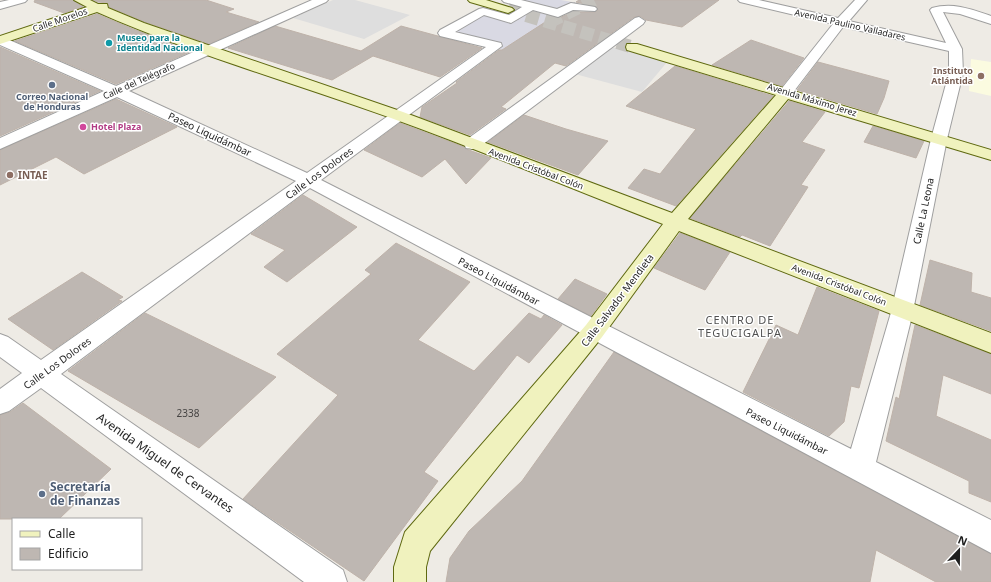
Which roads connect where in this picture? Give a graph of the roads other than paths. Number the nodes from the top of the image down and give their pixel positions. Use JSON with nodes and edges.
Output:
{"nodes":[{"id":1,"x":21,"y":0,"type":"edge"},
{"id":2,"x":80,"y":0,"type":"edge"},
{"id":3,"x":322,"y":0,"type":"edge"},
{"id":4,"x":474,"y":0,"type":"edge"},
{"id":5,"x":744,"y":0,"type":"edge"},
{"id":6,"x":861,"y":0,"type":"edge"},
{"id":7,"x":105,"y":5,"type":"junction"},
{"id":8,"x":508,"y":5,"type":"edge"},
{"id":9,"x":0,"y":6,"type":"edge"},
{"id":10,"x":531,"y":6,"type":"junction"},
{"id":11,"x":591,"y":9,"type":"dead end"},
{"id":12,"x":991,"y":20,"type":"edge"},
{"id":13,"x":639,"y":21,"type":"dead end"},
{"id":14,"x":840,"y":23,"type":"junction"},
{"id":15,"x":0,"y":40,"type":"edge"},
{"id":16,"x":632,"y":46,"type":"tunnel mouth"},
{"id":17,"x":955,"y":49,"type":"junction"},
{"id":18,"x":207,"y":50,"type":"junction"},
{"id":19,"x":116,"y":91,"type":"junction"},
{"id":20,"x":786,"y":92,"type":"junction"},
{"id":21,"x":398,"y":115,"type":"junction"},
{"id":22,"x":938,"y":139,"type":"junction"},
{"id":23,"x":0,"y":144,"type":"edge"},
{"id":24,"x":472,"y":144,"type":"junction"},
{"id":25,"x":991,"y":155,"type":"edge"},
{"id":26,"x":310,"y":181,"type":"junction"},
{"id":27,"x":674,"y":223,"type":"junction"},
{"id":28,"x":902,"y":310,"type":"junction"},
{"id":29,"x":594,"y":331,"type":"junction"},
{"id":30,"x":991,"y":343,"type":"edge"},
{"id":31,"x":0,"y":344,"type":"edge"},
{"id":32,"x":41,"y":374,"type":"junction"},
{"id":33,"x":0,"y":403,"type":"edge"},
{"id":34,"x":860,"y":469,"type":"junction"},
{"id":35,"x":991,"y":537,"type":"edge"},
{"id":36,"x":331,"y":582,"type":"edge"},
{"id":37,"x":410,"y":582,"type":"edge"}],
"edges":[{"from":1,"to":9,"type":"street"},
{"from":2,"to":7,"type":"main road","name":"Avenida Cristóbal Colón"},
{"from":3,"to":18,"type":"street","name":"Calle del Telégrafo"},
{"from":4,"to":8,"type":"main road"},
{"from":5,"to":14,"type":"street","name":"Avenida Paulino Valladares"},
{"from":6,"to":14,"type":"street","name":"Calle Salvador Mendieta"},
{"from":7,"to":15,"type":"main road","name":"Calle Morelos"},
{"from":7,"to":18,"type":"main road","name":"Avenida Cristóbal Colón"},
{"from":8,"to":10,"type":"street"},
{"from":10,"to":11,"type":"street"},
{"from":10,"to":21,"type":"street","name":"Calle Los Dolores"},
{"from":12,"to":17,"type":"street","name":"Calle La Leona"},
{"from":13,"to":24,"type":"street"},
{"from":14,"to":17,"type":"street","name":"Avenida Paulino Valladares"},
{"from":14,"to":20,"type":"street","name":"Calle Salvador Mendieta"},
{"from":15,"to":19,"type":"street","name":"Paseo Liquidámbar"},
{"from":16,"to":20,"type":"main road","name":"Avenida Máximo Jerez"},
{"from":17,"to":22,"type":"street","name":"Calle La Leona"},
{"from":18,"to":19,"type":"street","name":"Calle del Telégrafo"},
{"from":18,"to":21,"type":"main road","name":"Avenida Cristóbal Colón"},
{"from":19,"to":23,"type":"street","name":"Calle del Telégrafo"},
{"from":19,"to":26,"type":"street","name":"Paseo Liquidámbar"},
{"from":20,"to":22,"type":"main road","name":"Avenida Máximo Jerez"},
{"from":20,"to":27,"type":"main road","name":"Calle Salvador Mendieta"},
{"from":21,"to":24,"type":"main road","name":"Avenida Cristóbal Colón"},
{"from":21,"to":26,"type":"street","name":"Calle Los Dolores"},
{"from":22,"to":25,"type":"main road","name":"Avenida Máximo Jerez"},
{"from":22,"to":28,"type":"street","name":"Calle La Leona"},
{"from":24,"to":27,"type":"main road","name":"Avenida Cristóbal Colón"},
{"from":26,"to":29,"type":"street","name":"Paseo Liquidámbar"},
{"from":26,"to":32,"type":"street","name":"Calle Los Dolores"},
{"from":27,"to":28,"type":"main road","name":"Avenida Cristóbal Colón"},
{"from":27,"to":29,"type":"main road","name":"Calle Salvador Mendieta"},
{"from":28,"to":30,"type":"main road","name":"Avenida Cristóbal Colón"},
{"from":28,"to":34,"type":"street","name":"Calle La Leona"},
{"from":29,"to":34,"type":"street","name":"Paseo Liquidámbar"},
{"from":29,"to":37,"type":"main road","name":"Calle Salvador Mendieta"},
{"from":31,"to":32,"type":"street","name":"Avenida Miguel de Cervantes"},
{"from":32,"to":33,"type":"street","name":"Calle Los Dolores"},
{"from":32,"to":36,"type":"street","name":"Avenida Miguel de Cervantes"},
{"from":34,"to":35,"type":"street","name":"Paseo Liquidámbar"}]}
